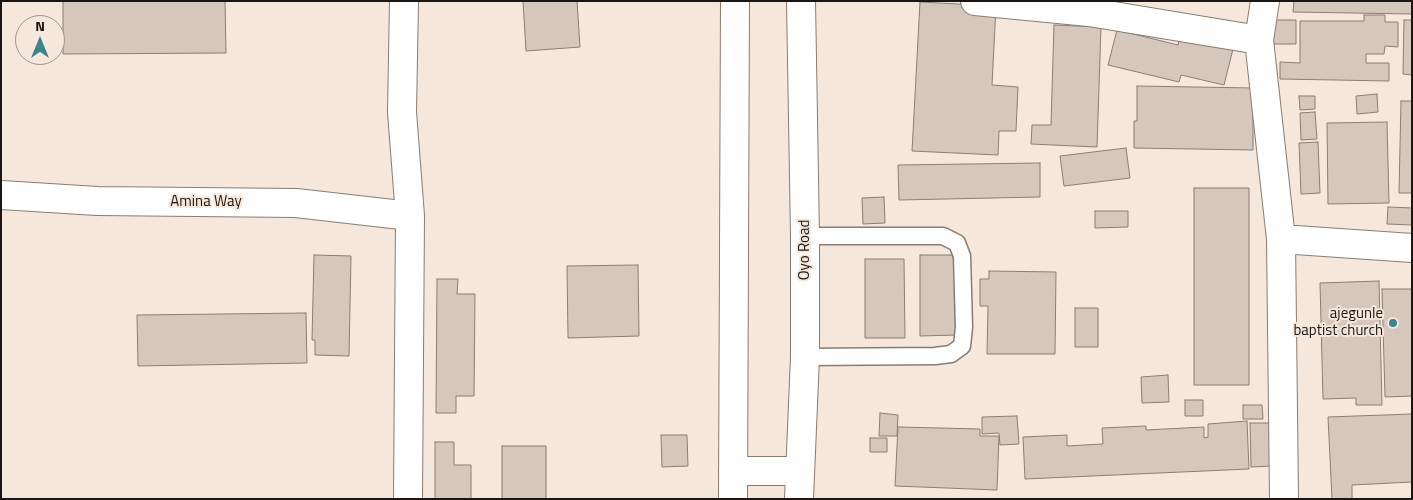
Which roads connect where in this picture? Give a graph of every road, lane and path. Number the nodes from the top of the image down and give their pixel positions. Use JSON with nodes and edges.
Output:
{"nodes":[{"id":1,"x":404,"y":1,"type":"edge"},
{"id":2,"x":735,"y":1,"type":"edge"},
{"id":3,"x":801,"y":1,"type":"edge"},
{"id":4,"x":975,"y":1,"type":"edge"},
{"id":5,"x":1265,"y":1,"type":"edge"},
{"id":6,"x":1260,"y":40,"type":"junction"},
{"id":7,"x":1,"y":195,"type":"edge"},
{"id":8,"x":410,"y":216,"type":"junction"},
{"id":9,"x":805,"y":236,"type":"junction"},
{"id":10,"x":1281,"y":239,"type":"junction"},
{"id":11,"x":1412,"y":248,"type":"edge"},
{"id":12,"x":805,"y":357,"type":"junction"},
{"id":13,"x":733,"y":472,"type":"junction"},
{"id":14,"x":799,"y":472,"type":"junction"},
{"id":15,"x":408,"y":499,"type":"edge"},
{"id":16,"x":733,"y":499,"type":"edge"},
{"id":17,"x":799,"y":499,"type":"edge"},
{"id":18,"x":1284,"y":499,"type":"edge"}],
"edges":[{"from":1,"to":8,"type":"main road"},
{"from":2,"to":13,"type":"main road"},
{"from":3,"to":9,"type":"main road","name":"Oyo Road"},
{"from":4,"to":6,"type":"main road"},
{"from":5,"to":6,"type":"main road"},
{"from":6,"to":10,"type":"main road"},
{"from":7,"to":8,"type":"main road","name":"Amina Way"},
{"from":8,"to":15,"type":"main road"},
{"from":9,"to":12,"type":"main road","name":"Oyo Road"},
{"from":9,"to":12,"type":"lane"},
{"from":10,"to":11,"type":"main road"},
{"from":10,"to":18,"type":"main road"},
{"from":12,"to":14,"type":"main road","name":"Oyo Road"},
{"from":13,"to":14,"type":"main road"},
{"from":13,"to":16,"type":"main road"},
{"from":14,"to":17,"type":"main road","name":"Oyo Road"}]}
